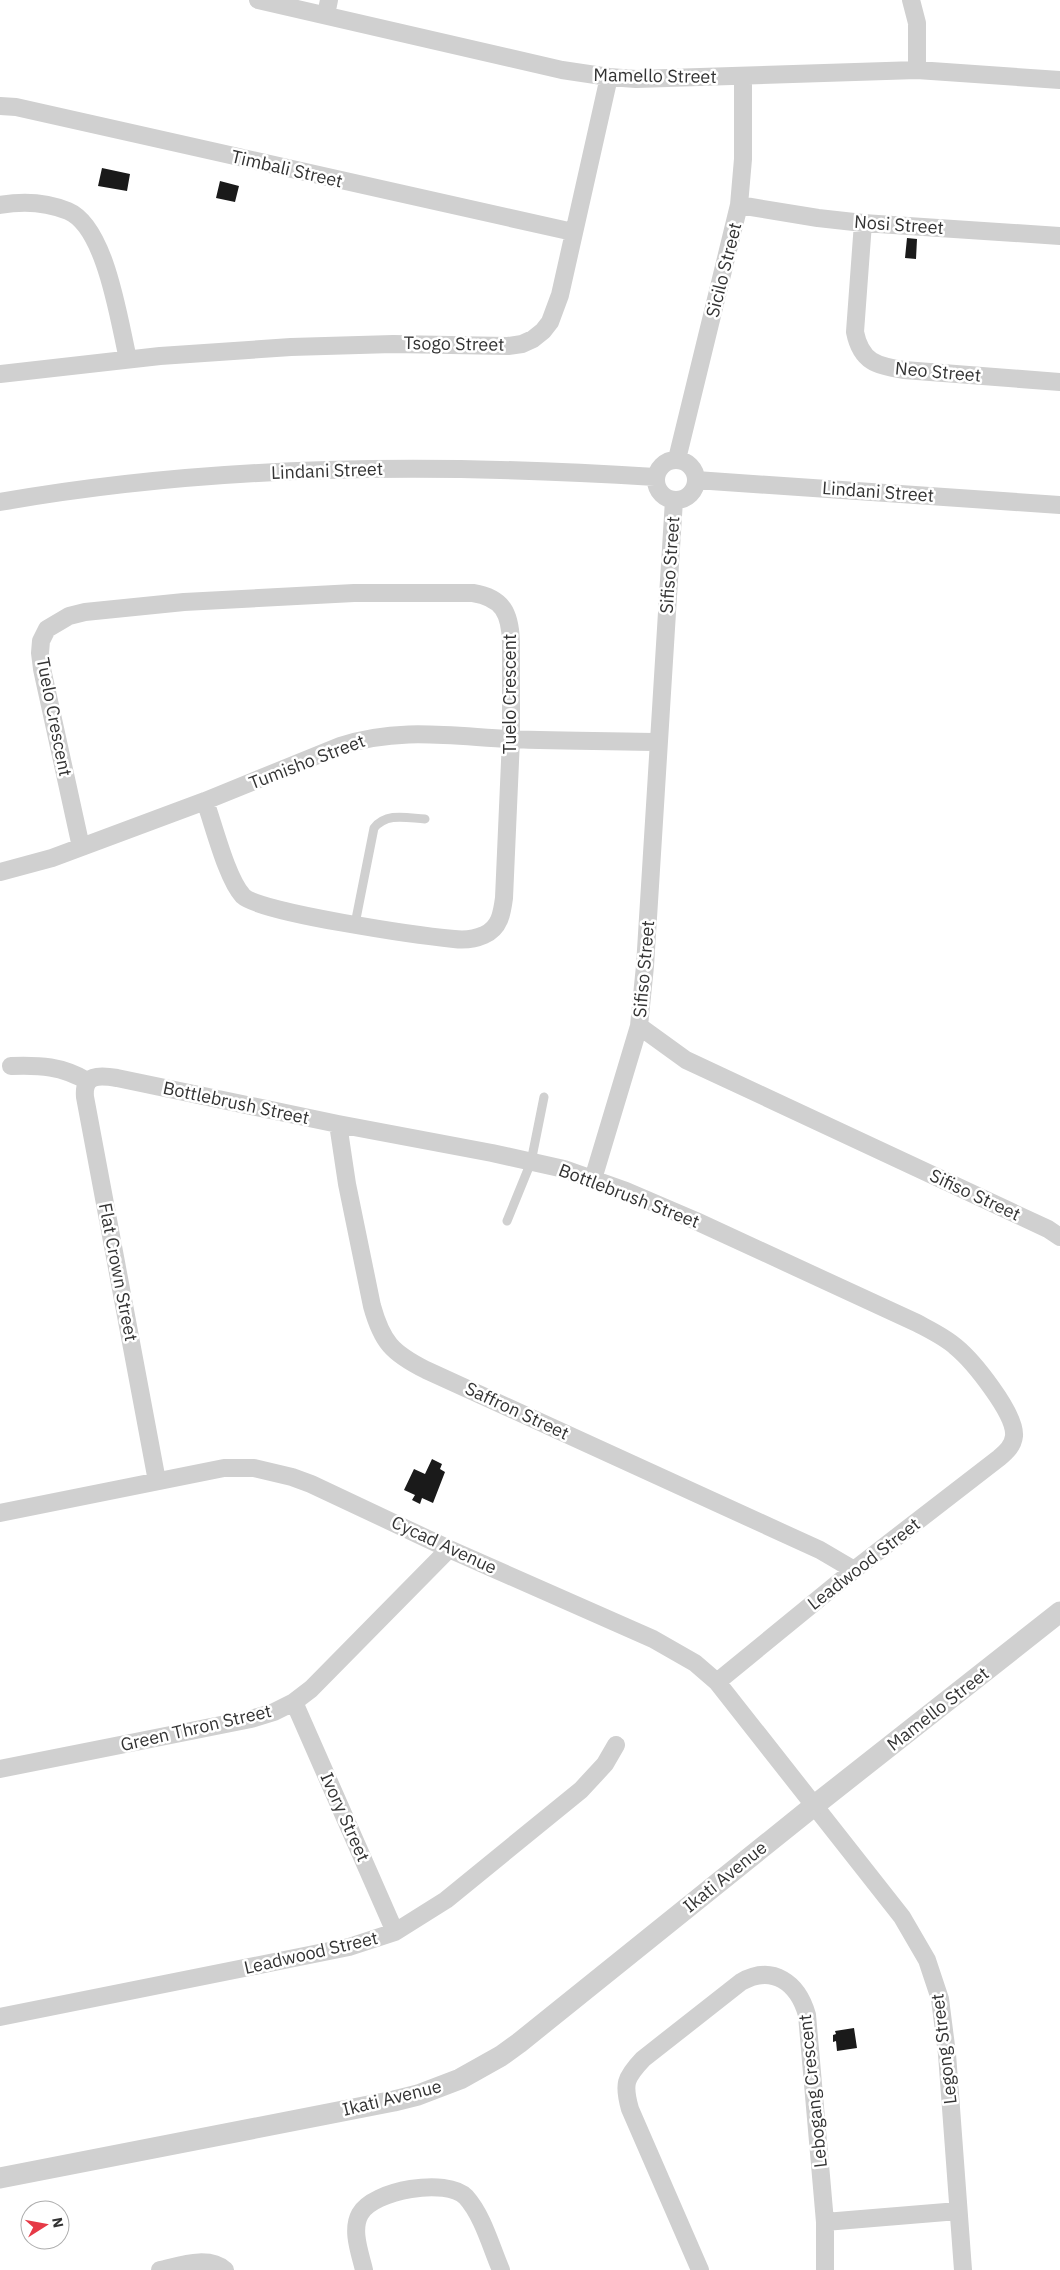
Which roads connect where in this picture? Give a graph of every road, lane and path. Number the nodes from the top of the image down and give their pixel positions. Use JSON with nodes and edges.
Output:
{"nodes":[{"id":1,"x":258,"y":0,"type":"edge"},
{"id":2,"x":911,"y":0,"type":"edge"},
{"id":3,"x":327,"y":8,"type":"edge"},
{"id":4,"x":917,"y":70,"type":"junction"},
{"id":5,"x":743,"y":77,"type":"junction"},
{"id":6,"x":609,"y":78,"type":"junction"},
{"id":7,"x":1060,"y":80,"type":"edge"},
{"id":8,"x":0,"y":106,"type":"edge"},
{"id":9,"x":0,"y":205,"type":"edge"},
{"id":10,"x":739,"y":205,"type":"junction"},
{"id":11,"x":863,"y":222,"type":"junction"},
{"id":12,"x":573,"y":232,"type":"junction"},
{"id":13,"x":1060,"y":236,"type":"edge"},
{"id":14,"x":128,"y":359,"type":"junction"},
{"id":15,"x":0,"y":374,"type":"edge"},
{"id":16,"x":1060,"y":382,"type":"edge"},
{"id":17,"x":677,"y":459,"type":"junction"},
{"id":18,"x":656,"y":477,"type":"junction"},
{"id":19,"x":696,"y":480,"type":"junction"},
{"id":20,"x":674,"y":500,"type":"junction"},
{"id":21,"x":0,"y":502,"type":"edge"},
{"id":22,"x":1060,"y":505,"type":"edge"},
{"id":23,"x":511,"y":739,"type":"junction"},
{"id":24,"x":659,"y":742,"type":"junction"},
{"id":25,"x":205,"y":802,"type":"junction"},
{"id":26,"x":425,"y":819,"type":"dead end"},
{"id":27,"x":82,"y":847,"type":"junction"},
{"id":28,"x":0,"y":872,"type":"edge"},
{"id":29,"x":354,"y":924,"type":"junction"},
{"id":30,"x":638,"y":1026,"type":"junction"},
{"id":31,"x":11,"y":1066,"type":"dead end"},
{"id":32,"x":87,"y":1081,"type":"junction"},
{"id":33,"x":544,"y":1097,"type":"dead end"},
{"id":34,"x":338,"y":1124,"type":"junction"},
{"id":35,"x":531,"y":1162,"type":"junction"},
{"id":36,"x":593,"y":1179,"type":"junction"},
{"id":37,"x":507,"y":1221,"type":"dead end"},
{"id":38,"x":1060,"y":1237,"type":"edge"},
{"id":39,"x":1011,"y":1446,"type":"joint"},
{"id":40,"x":157,"y":1481,"type":"junction"},
{"id":41,"x":0,"y":1513,"type":"edge"},
{"id":42,"x":449,"y":1549,"type":"junction"},
{"id":43,"x":854,"y":1570,"type":"junction"},
{"id":44,"x":1060,"y":1612,"type":"edge"},
{"id":45,"x":717,"y":1682,"type":"junction"},
{"id":46,"x":294,"y":1702,"type":"junction"},
{"id":47,"x":616,"y":1745,"type":"dead end"},
{"id":48,"x":0,"y":1769,"type":"edge"},
{"id":49,"x":815,"y":1805,"type":"junction"},
{"id":50,"x":396,"y":1932,"type":"junction"},
{"id":51,"x":0,"y":2017,"type":"edge"},
{"id":52,"x":0,"y":2178,"type":"edge"},
{"id":53,"x":958,"y":2211,"type":"junction"},
{"id":54,"x":825,"y":2222,"type":"junction"},
{"id":55,"x":160,"y":2270,"type":"edge"},
{"id":56,"x":225,"y":2270,"type":"edge"},
{"id":57,"x":364,"y":2270,"type":"edge"},
{"id":58,"x":501,"y":2270,"type":"edge"},
{"id":59,"x":700,"y":2270,"type":"edge"},
{"id":60,"x":825,"y":2270,"type":"edge"},
{"id":61,"x":963,"y":2270,"type":"edge"}],
"edges":[{"from":1,"to":3,"type":"street","name":"Mamello Street"},
{"from":2,"to":4,"type":"street"},
{"from":3,"to":6,"type":"street","name":"Mamello Street"},
{"from":4,"to":5,"type":"street","name":"Mamello Street"},
{"from":4,"to":7,"type":"street","name":"Mamello Street"},
{"from":5,"to":6,"type":"street","name":"Mamello Street"},
{"from":5,"to":10,"type":"street","name":"Sicilo Street"},
{"from":6,"to":12,"type":"street","name":"Tsogo Street"},
{"from":8,"to":12,"type":"street","name":"Timbali Street"},
{"from":9,"to":14,"type":"street"},
{"from":10,"to":11,"type":"street","name":"Nosi Street"},
{"from":10,"to":17,"type":"street","name":"Sicilo Street"},
{"from":11,"to":13,"type":"street","name":"Nosi Street"},
{"from":11,"to":16,"type":"street","name":"Neo Street"},
{"from":12,"to":14,"type":"street","name":"Tsogo Street"},
{"from":14,"to":15,"type":"street","name":"Tsogo Street"},
{"from":17,"to":18,"type":"street"},
{"from":17,"to":19,"type":"street"},
{"from":18,"to":20,"type":"street"},
{"from":18,"to":21,"type":"street","name":"Lindani Street"},
{"from":19,"to":20,"type":"street"},
{"from":19,"to":22,"type":"street","name":"Lindani Street"},
{"from":20,"to":24,"type":"street","name":"Sifiso Street"},
{"from":23,"to":24,"type":"street","name":"Tumisho Street"},
{"from":23,"to":25,"type":"street","name":"Tumisho Street"},
{"from":23,"to":27,"type":"street","name":"Tuelo Crescent"},
{"from":23,"to":29,"type":"street","name":"Tuelo Crescent"},
{"from":24,"to":30,"type":"street","name":"Sifiso Street"},
{"from":25,"to":27,"type":"street","name":"Tumisho Street"},
{"from":25,"to":29,"type":"street","name":"Tuelo Crescent"},
{"from":26,"to":29,"type":"lane"},
{"from":27,"to":28,"type":"street","name":"Tumisho Street"},
{"from":30,"to":36,"type":"street"},
{"from":30,"to":38,"type":"street","name":"Sifiso Street"},
{"from":31,"to":32,"type":"street"},
{"from":32,"to":34,"type":"street","name":"Bottlebrush Street"},
{"from":32,"to":40,"type":"street","name":"Flat Crown Street"},
{"from":33,"to":35,"type":"lane"},
{"from":34,"to":35,"type":"street","name":"Bottlebrush Street"},
{"from":34,"to":43,"type":"street","name":"Saffron Street"},
{"from":35,"to":36,"type":"street","name":"Bottlebrush Street"},
{"from":35,"to":37,"type":"lane"},
{"from":36,"to":39,"type":"street","name":"Bottlebrush Street"},
{"from":39,"to":43,"type":"street","name":"Leadwood Street"},
{"from":40,"to":41,"type":"street","name":"Cycad Avenue"},
{"from":40,"to":42,"type":"street","name":"Cycad Avenue"},
{"from":42,"to":45,"type":"street","name":"Cycad Avenue"},
{"from":42,"to":46,"type":"street","name":"Green Thron Street"},
{"from":43,"to":45,"type":"street","name":"Leadwood Street"},
{"from":44,"to":49,"type":"street","name":"Mamello Street"},
{"from":45,"to":49,"type":"street","name":"Cycad Avenue"},
{"from":46,"to":48,"type":"street","name":"Green Thron Street"},
{"from":46,"to":50,"type":"street","name":"Ivory Street"},
{"from":47,"to":50,"type":"street","name":"Leadwood Street"},
{"from":49,"to":52,"type":"street","name":"Ikati Avenue"},
{"from":49,"to":53,"type":"street","name":"Legong Street"},
{"from":50,"to":51,"type":"street","name":"Leadwood Street"},
{"from":53,"to":54,"type":"street"},
{"from":53,"to":61,"type":"street","name":"Legong Street"},
{"from":54,"to":59,"type":"street","name":"Lebogang Crescent"},
{"from":54,"to":60,"type":"street","name":"Lebogang Crescent"},
{"from":55,"to":56,"type":"street"},
{"from":57,"to":58,"type":"street"}]}
